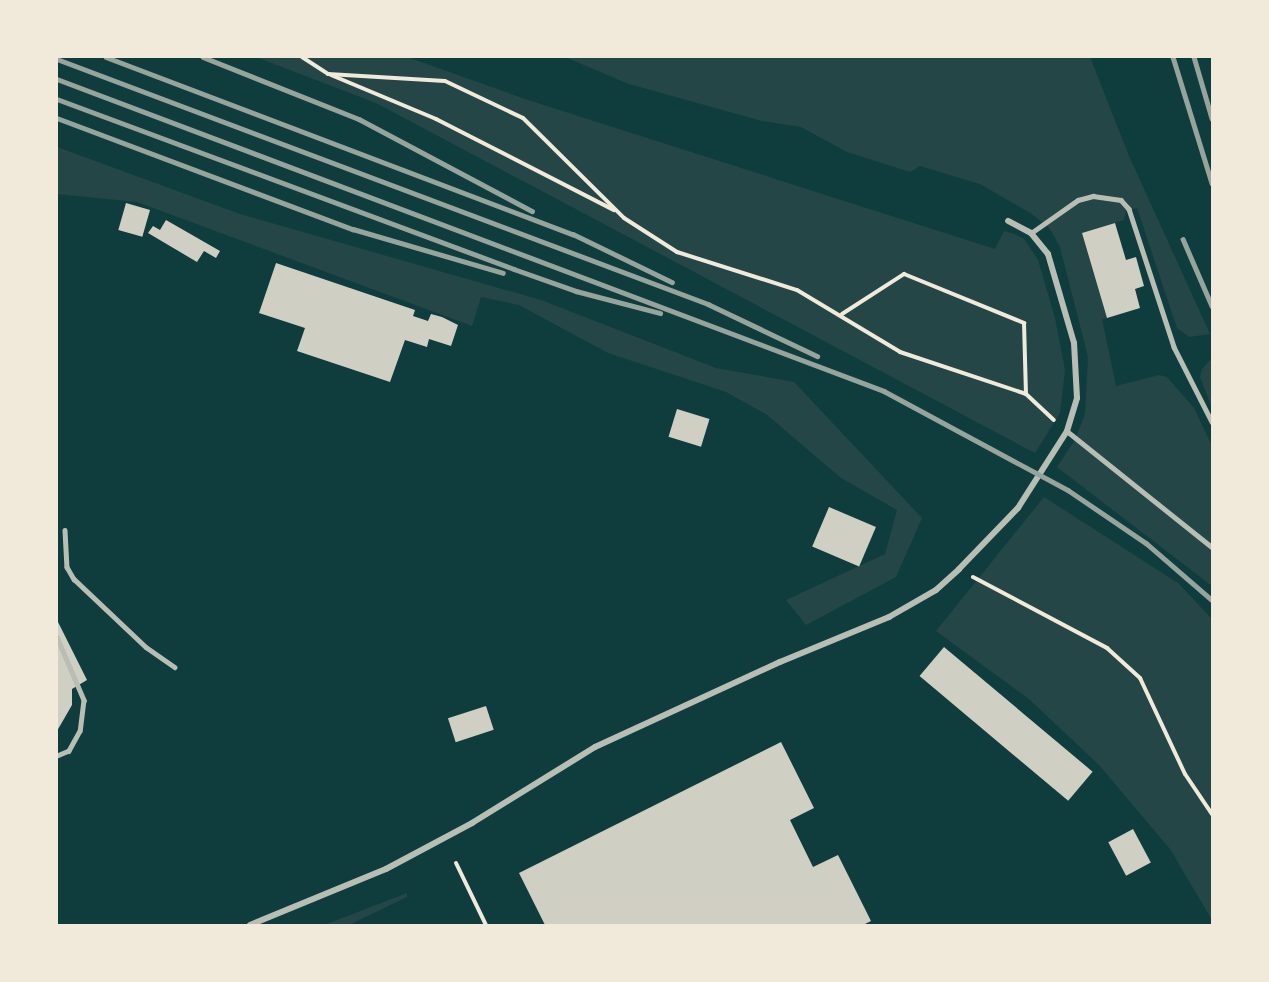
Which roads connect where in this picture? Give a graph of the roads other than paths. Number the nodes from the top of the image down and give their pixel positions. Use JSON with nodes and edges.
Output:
{"nodes":[{"id":1,"x":1008,"y":221,"type":"dead end"},
{"id":2,"x":1031,"y":233,"type":"junction"},
{"id":3,"x":1212,"y":422,"type":"edge"},
{"id":4,"x":1067,"y":431,"type":"junction"},
{"id":5,"x":65,"y":530,"type":"dead end"},
{"id":6,"x":1212,"y":547,"type":"edge"},
{"id":7,"x":57,"y":637,"type":"edge"},
{"id":8,"x":175,"y":667,"type":"dead end"},
{"id":9,"x":57,"y":756,"type":"edge"},
{"id":10,"x":250,"y":925,"type":"edge"}],
"edges":[{"from":1,"to":2,"type":"street"},
{"from":2,"to":3,"type":"lane"},
{"from":2,"to":4,"type":"street"},
{"from":4,"to":6,"type":"lane"},
{"from":4,"to":10,"type":"street"},
{"from":5,"to":8,"type":"lane"},
{"from":7,"to":9,"type":"lane"}]}
